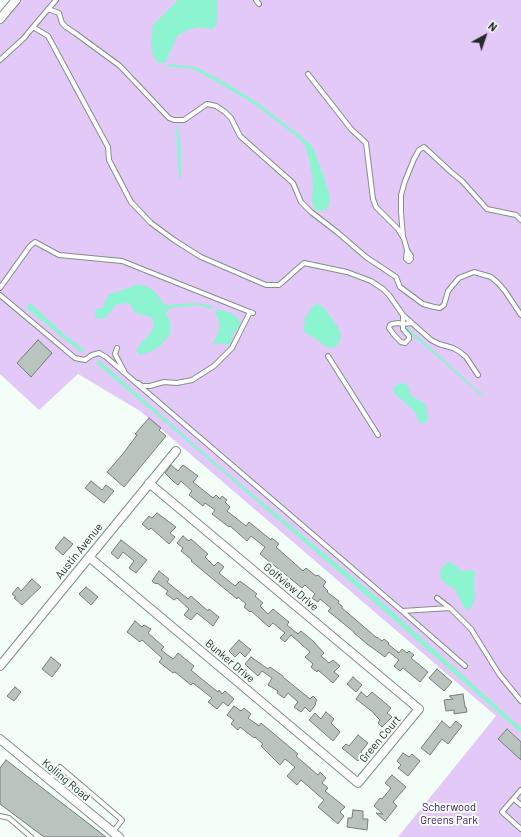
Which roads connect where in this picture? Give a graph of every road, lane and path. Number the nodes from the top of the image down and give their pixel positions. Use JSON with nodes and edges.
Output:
{"nodes":[{"id":1,"x":16,"y":0,"type":"edge"},
{"id":2,"x":56,"y":0,"type":"edge"},
{"id":3,"x":256,"y":0,"type":"edge"},
{"id":4,"x":259,"y":4,"type":"dead end"},
{"id":5,"x":48,"y":9,"type":"junction"},
{"id":6,"x":0,"y":19,"type":"edge"},
{"id":7,"x":33,"y":26,"type":"junction"},
{"id":8,"x":0,"y":60,"type":"edge"},
{"id":9,"x":308,"y":74,"type":"dead end"},
{"id":10,"x":521,"y":220,"type":"edge"},
{"id":11,"x":404,"y":239,"type":"junction"},
{"id":12,"x":407,"y":250,"type":"dead end"},
{"id":13,"x":0,"y":288,"type":"edge"},
{"id":14,"x":0,"y":295,"type":"edge"},
{"id":15,"x":403,"y":315,"type":"junction"},
{"id":16,"x":521,"y":315,"type":"edge"},
{"id":17,"x":412,"y":323,"type":"junction"},
{"id":18,"x":403,"y":324,"type":"junction"},
{"id":19,"x":117,"y":348,"type":"dead end"},
{"id":20,"x":328,"y":356,"type":"dead end"},
{"id":21,"x":478,"y":375,"type":"dead end"},
{"id":22,"x":127,"y":376,"type":"junction"},
{"id":23,"x":378,"y":435,"type":"dead end"},
{"id":24,"x":176,"y":451,"type":"dead end"},
{"id":25,"x":149,"y":483,"type":"junction"},
{"id":26,"x":89,"y":557,"type":"junction"},
{"id":27,"x":437,"y":598,"type":"dead end"},
{"id":28,"x":450,"y":608,"type":"junction"},
{"id":29,"x":402,"y":611,"type":"junction"},
{"id":30,"x":0,"y":666,"type":"edge"},
{"id":31,"x":464,"y":666,"type":"dead end"},
{"id":32,"x":521,"y":701,"type":"edge"},
{"id":33,"x":419,"y":709,"type":"joint"},
{"id":34,"x":0,"y":739,"type":"edge"},
{"id":35,"x":49,"y":780,"type":"junction"},
{"id":36,"x":358,"y":783,"type":"joint"},
{"id":37,"x":521,"y":790,"type":"edge"},
{"id":38,"x":514,"y":799,"type":"junction"},
{"id":39,"x":521,"y":805,"type":"edge"},
{"id":40,"x":0,"y":816,"type":"edge"},
{"id":41,"x":521,"y":829,"type":"edge"},
{"id":42,"x":116,"y":835,"type":"edge"},
{"id":43,"x":31,"y":837,"type":"edge"}],
"edges":[{"from":1,"to":6,"type":"street"},
{"from":2,"to":5,"type":"lane"},
{"from":3,"to":4,"type":"lane"},
{"from":5,"to":7,"type":"lane"},
{"from":5,"to":16,"type":"lane"},
{"from":7,"to":8,"type":"lane"},
{"from":7,"to":15,"type":"lane"},
{"from":9,"to":11,"type":"lane"},
{"from":10,"to":11,"type":"lane"},
{"from":11,"to":12,"type":"lane"},
{"from":13,"to":22,"type":"lane"},
{"from":14,"to":22,"type":"lane"},
{"from":15,"to":17,"type":"lane"},
{"from":15,"to":18,"type":"lane"},
{"from":17,"to":18,"type":"lane"},
{"from":17,"to":21,"type":"lane"},
{"from":18,"to":18,"type":"lane"},
{"from":19,"to":22,"type":"lane"},
{"from":20,"to":23,"type":"lane"},
{"from":22,"to":29,"type":"lane"},
{"from":24,"to":25,"type":"street","name":"Austin Avenue"},
{"from":25,"to":26,"type":"street","name":"Austin Avenue"},
{"from":25,"to":33,"type":"street","name":"Golfview Drive"},
{"from":26,"to":30,"type":"street","name":"Austin Avenue"},
{"from":26,"to":36,"type":"street","name":"Bunker Drive"},
{"from":27,"to":28,"type":"lane"},
{"from":28,"to":29,"type":"lane"},
{"from":28,"to":32,"type":"lane"},
{"from":29,"to":31,"type":"lane"},
{"from":33,"to":36,"type":"street","name":"Green Court"},
{"from":34,"to":35,"type":"street","name":"Kolling Road"},
{"from":35,"to":42,"type":"street","name":"Kolling Road"},
{"from":35,"to":42,"type":"lane"},
{"from":37,"to":38,"type":"lane"},
{"from":38,"to":39,"type":"lane"},
{"from":38,"to":41,"type":"lane"},
{"from":40,"to":43,"type":"lane"}]}
